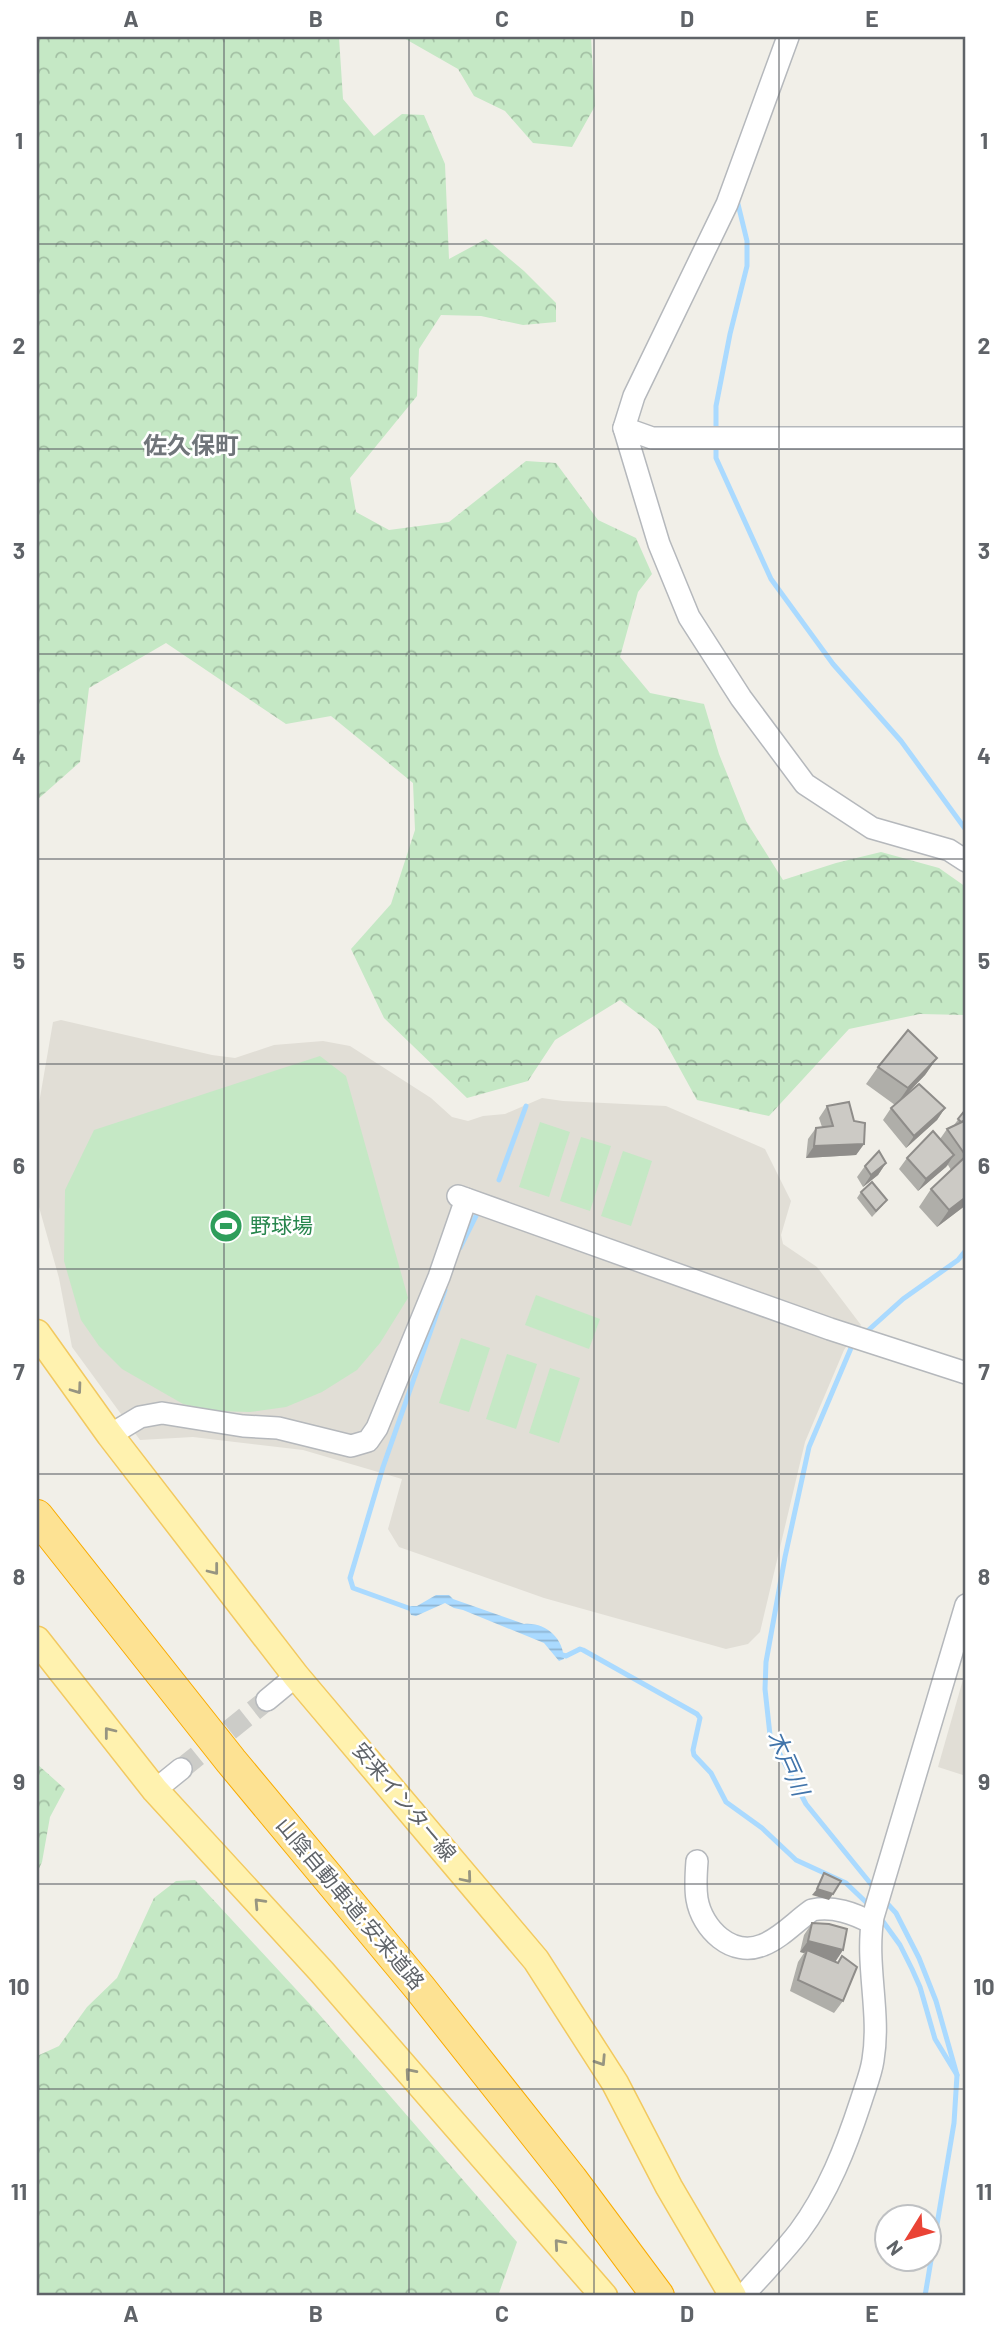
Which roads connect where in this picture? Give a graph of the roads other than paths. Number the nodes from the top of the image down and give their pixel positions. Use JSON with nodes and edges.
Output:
{"nodes":[{"id":1,"x":788,"y":37,"type":"edge"},
{"id":2,"x":624,"y":428,"type":"junction"},
{"id":3,"x":966,"y":438,"type":"edge"},
{"id":4,"x":966,"y":861,"type":"edge"},
{"id":5,"x":37,"y":1333,"type":"edge"},
{"id":6,"x":966,"y":1373,"type":"edge"},
{"id":7,"x":110,"y":1435,"type":"junction"},
{"id":8,"x":37,"y":1516,"type":"edge"},
{"id":9,"x":37,"y":1534,"type":"edge"},
{"id":10,"x":966,"y":1605,"type":"edge"},
{"id":11,"x":37,"y":1640,"type":"edge"},
{"id":12,"x":296,"y":1676,"type":"junction"},
{"id":13,"x":267,"y":1700,"type":"tunnel mouth"},
{"id":14,"x":181,"y":1769,"type":"tunnel mouth"},
{"id":15,"x":155,"y":1790,"type":"junction"},
{"id":16,"x":697,"y":1861,"type":"dead end"},
{"id":17,"x":873,"y":1920,"type":"junction"},
{"id":18,"x":511,"y":2112,"type":"junction"},
{"id":19,"x":604,"y":2296,"type":"edge"},
{"id":20,"x":646,"y":2296,"type":"edge"},
{"id":21,"x":659,"y":2296,"type":"edge"},
{"id":22,"x":733,"y":2296,"type":"edge"},
{"id":23,"x":743,"y":2296,"type":"edge"}],
"edges":[{"from":1,"to":2,"type":"street"},
{"from":2,"to":3,"type":"street"},
{"from":2,"to":4,"type":"street"},
{"from":5,"to":7,"type":"main road","name":"安来インター線","one_way":true},
{"from":6,"to":7,"type":"street"},
{"from":7,"to":12,"type":"main road","name":"安来インター線","one_way":true},
{"from":8,"to":18,"type":"highway","name":"山陰自動車道;安来道路"},
{"from":9,"to":18,"type":"highway","name":"山陰自動車道;安来道路"},
{"from":10,"to":17,"type":"street"},
{"from":15,"to":11,"type":"main road","one_way":true},
{"from":12,"to":13,"type":"street"},
{"from":12,"to":22,"type":"main road","name":"安来インター線","one_way":true},
{"from":14,"to":15,"type":"street"},
{"from":19,"to":15,"type":"main road","one_way":true},
{"from":16,"to":17,"type":"street"},
{"from":17,"to":23,"type":"street"},
{"from":18,"to":20,"type":"highway","name":"山陰自動車道;安来道路"},
{"from":18,"to":21,"type":"highway","name":"山陰自動車道;安来道路"}]}
